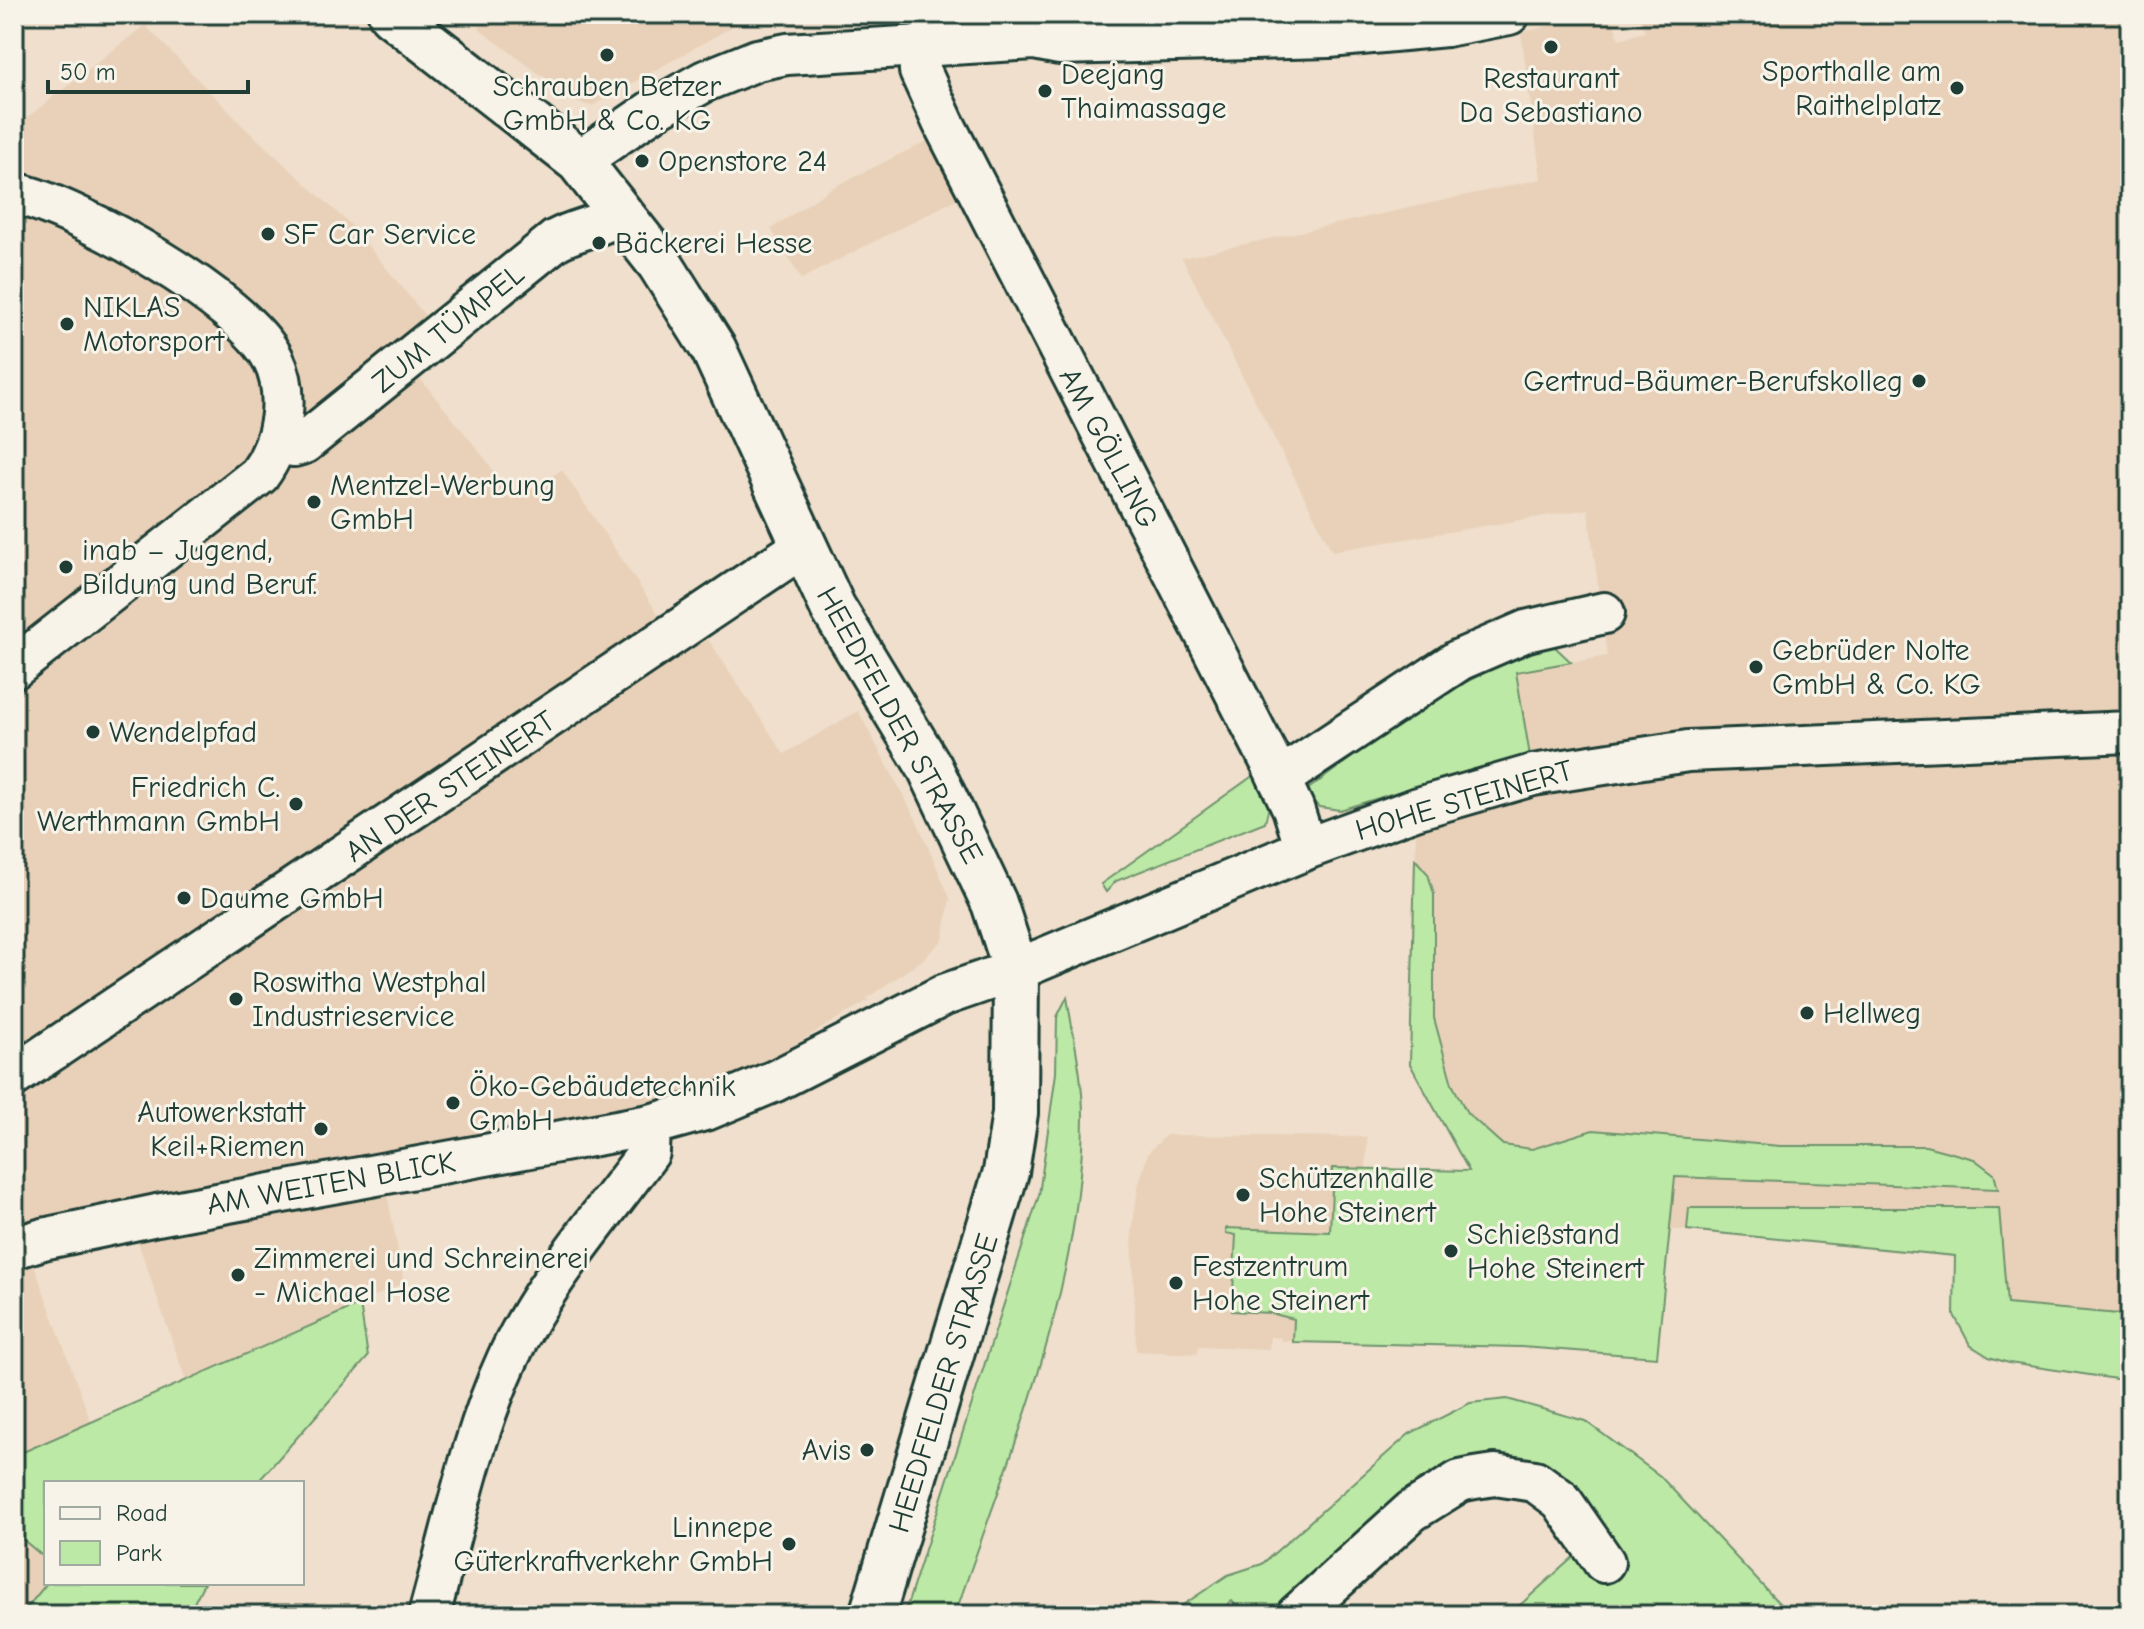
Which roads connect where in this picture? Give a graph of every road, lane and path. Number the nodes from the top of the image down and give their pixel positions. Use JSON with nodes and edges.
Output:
{"nodes":[{"id":1,"x":391,"y":14,"type":"edge"},
{"id":2,"x":1509,"y":14,"type":"edge"},
{"id":3,"x":929,"y":34,"type":"edge"},
{"id":4,"x":579,"y":161,"type":"junction"},
{"id":5,"x":14,"y":193,"type":"edge"},
{"id":6,"x":621,"y":213,"type":"junction"},
{"id":7,"x":277,"y":443,"type":"junction"},
{"id":8,"x":804,"y":546,"type":"junction"},
{"id":9,"x":1604,"y":613,"type":"dead end"},
{"id":10,"x":14,"y":668,"type":"edge"},
{"id":11,"x":2130,"y":732,"type":"edge"},
{"id":12,"x":1279,"y":779,"type":"junction"},
{"id":13,"x":1306,"y":849,"type":"junction"},
{"id":14,"x":1016,"y":970,"type":"junction"},
{"id":15,"x":14,"y":1076,"type":"edge"},
{"id":16,"x":650,"y":1125,"type":"junction"},
{"id":17,"x":14,"y":1248,"type":"edge"},
{"id":18,"x":1604,"y":1562,"type":"dead end"},
{"id":19,"x":429,"y":1615,"type":"edge"},
{"id":20,"x":872,"y":1615,"type":"edge"},
{"id":21,"x":1297,"y":1615,"type":"edge"}],
"edges":[{"from":1,"to":4,"type":"main road","name":"HEEDFELDER STRASSE"},
{"from":2,"to":3,"type":"street"},
{"from":3,"to":4,"type":"street"},
{"from":3,"to":12,"type":"street","name":"AM GÖLLING"},
{"from":4,"to":6,"type":"main road","name":"HEEDFELDER STRASSE"},
{"from":5,"to":7,"type":"street"},
{"from":6,"to":7,"type":"street","name":"ZUM TÜMPEL"},
{"from":6,"to":8,"type":"main road","name":"HEEDFELDER STRASSE"},
{"from":7,"to":10,"type":"street"},
{"from":8,"to":14,"type":"main road","name":"HEEDFELDER STRASSE"},
{"from":8,"to":15,"type":"street","name":"AN DER STEINERT"},
{"from":9,"to":12,"type":"street"},
{"from":11,"to":13,"type":"street","name":"HOHE STEINERT"},
{"from":12,"to":13,"type":"street","name":"AM GÖLLING"},
{"from":13,"to":14,"type":"street","name":"HOHE STEINERT"},
{"from":14,"to":16,"type":"street","name":"AM WEITEN BLICK"},
{"from":14,"to":20,"type":"main road","name":"HEEDFELDER STRASSE"},
{"from":16,"to":17,"type":"street","name":"AM WEITEN BLICK"},
{"from":16,"to":19,"type":"street"},
{"from":18,"to":21,"type":"street"}]}
